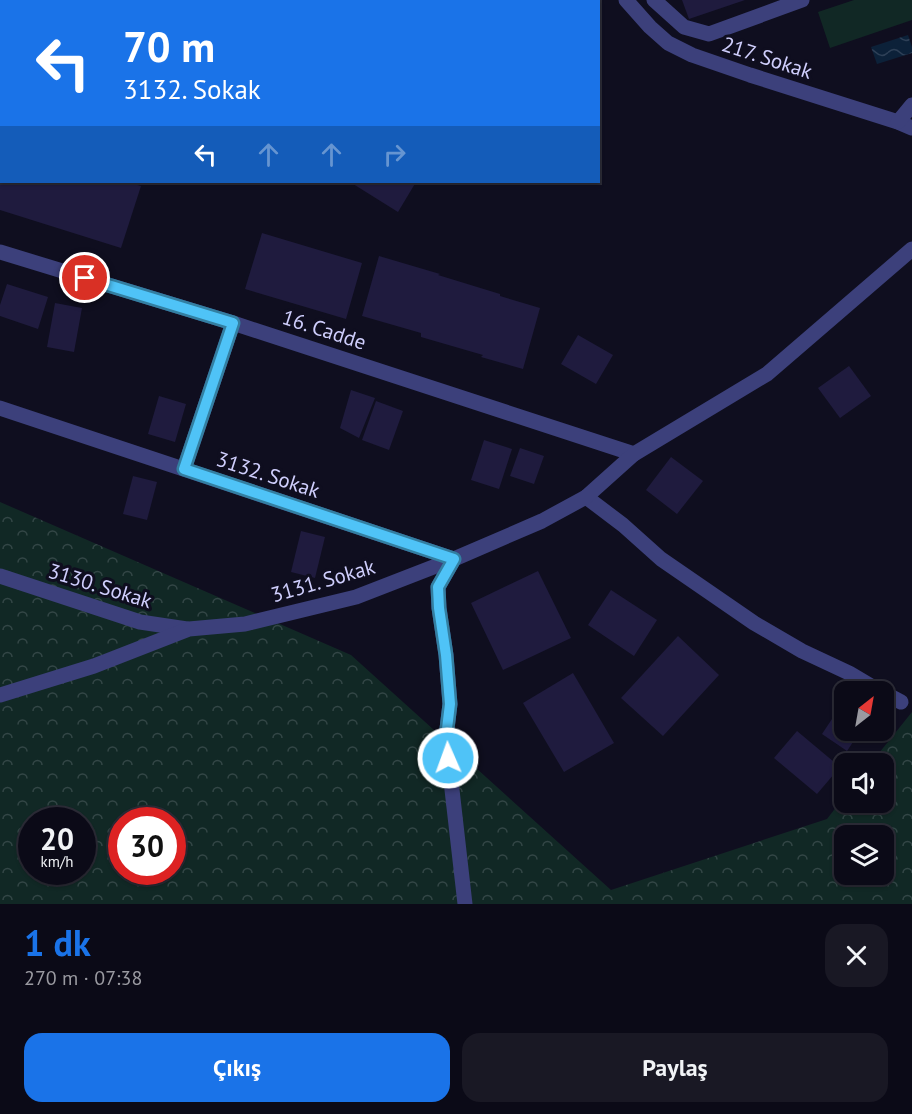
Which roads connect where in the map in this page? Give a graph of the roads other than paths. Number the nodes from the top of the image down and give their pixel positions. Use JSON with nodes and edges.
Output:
{"nodes":[{"id":1,"x":626,"y":0,"type":"edge"},
{"id":2,"x":654,"y":0,"type":"edge"},
{"id":3,"x":802,"y":0,"type":"edge"},
{"id":4,"x":912,"y":105,"type":"edge"},
{"id":5,"x":905,"y":125,"type":"edge"},
{"id":6,"x":912,"y":249,"type":"edge"},
{"id":7,"x":0,"y":252,"type":"edge"},
{"id":8,"x":233,"y":323,"type":"junction"},
{"id":9,"x":0,"y":408,"type":"edge"},
{"id":10,"x":634,"y":454,"type":"junction"},
{"id":11,"x":184,"y":469,"type":"junction"},
{"id":12,"x":586,"y":496,"type":"junction"},
{"id":13,"x":454,"y":559,"type":"junction"},
{"id":14,"x":0,"y":576,"type":"edge"},
{"id":15,"x":189,"y":629,"type":"junction"},
{"id":16,"x":863,"y":681,"type":"edge"},
{"id":17,"x":0,"y":695,"type":"edge"},
{"id":18,"x":894,"y":698,"type":"edge"},
{"id":19,"x":901,"y":702,"type":"dead end"},
{"id":20,"x":465,"y":904,"type":"edge"}],
"edges":[{"from":1,"to":5,"type":"street","name":"217. Sokak"},
{"from":2,"to":3,"type":"street"},
{"from":4,"to":5,"type":"street"},
{"from":6,"to":10,"type":"street","name":"3131. Sokak"},
{"from":7,"to":8,"type":"street","name":"16. Cadde"},
{"from":8,"to":10,"type":"street","name":"16. Cadde"},
{"from":8,"to":11,"type":"street"},
{"from":9,"to":11,"type":"street","name":"3132. Sokak"},
{"from":10,"to":12,"type":"street","name":"3131. Sokak"},
{"from":11,"to":13,"type":"street","name":"3132. Sokak"},
{"from":12,"to":13,"type":"street","name":"3131. Sokak"},
{"from":12,"to":16,"type":"street"},
{"from":13,"to":15,"type":"street","name":"3131. Sokak"},
{"from":13,"to":20,"type":"street"},
{"from":14,"to":15,"type":"street","name":"3130. Sokak"},
{"from":15,"to":17,"type":"street","name":"3131. Sokak"},
{"from":18,"to":19,"type":"street"}]}
